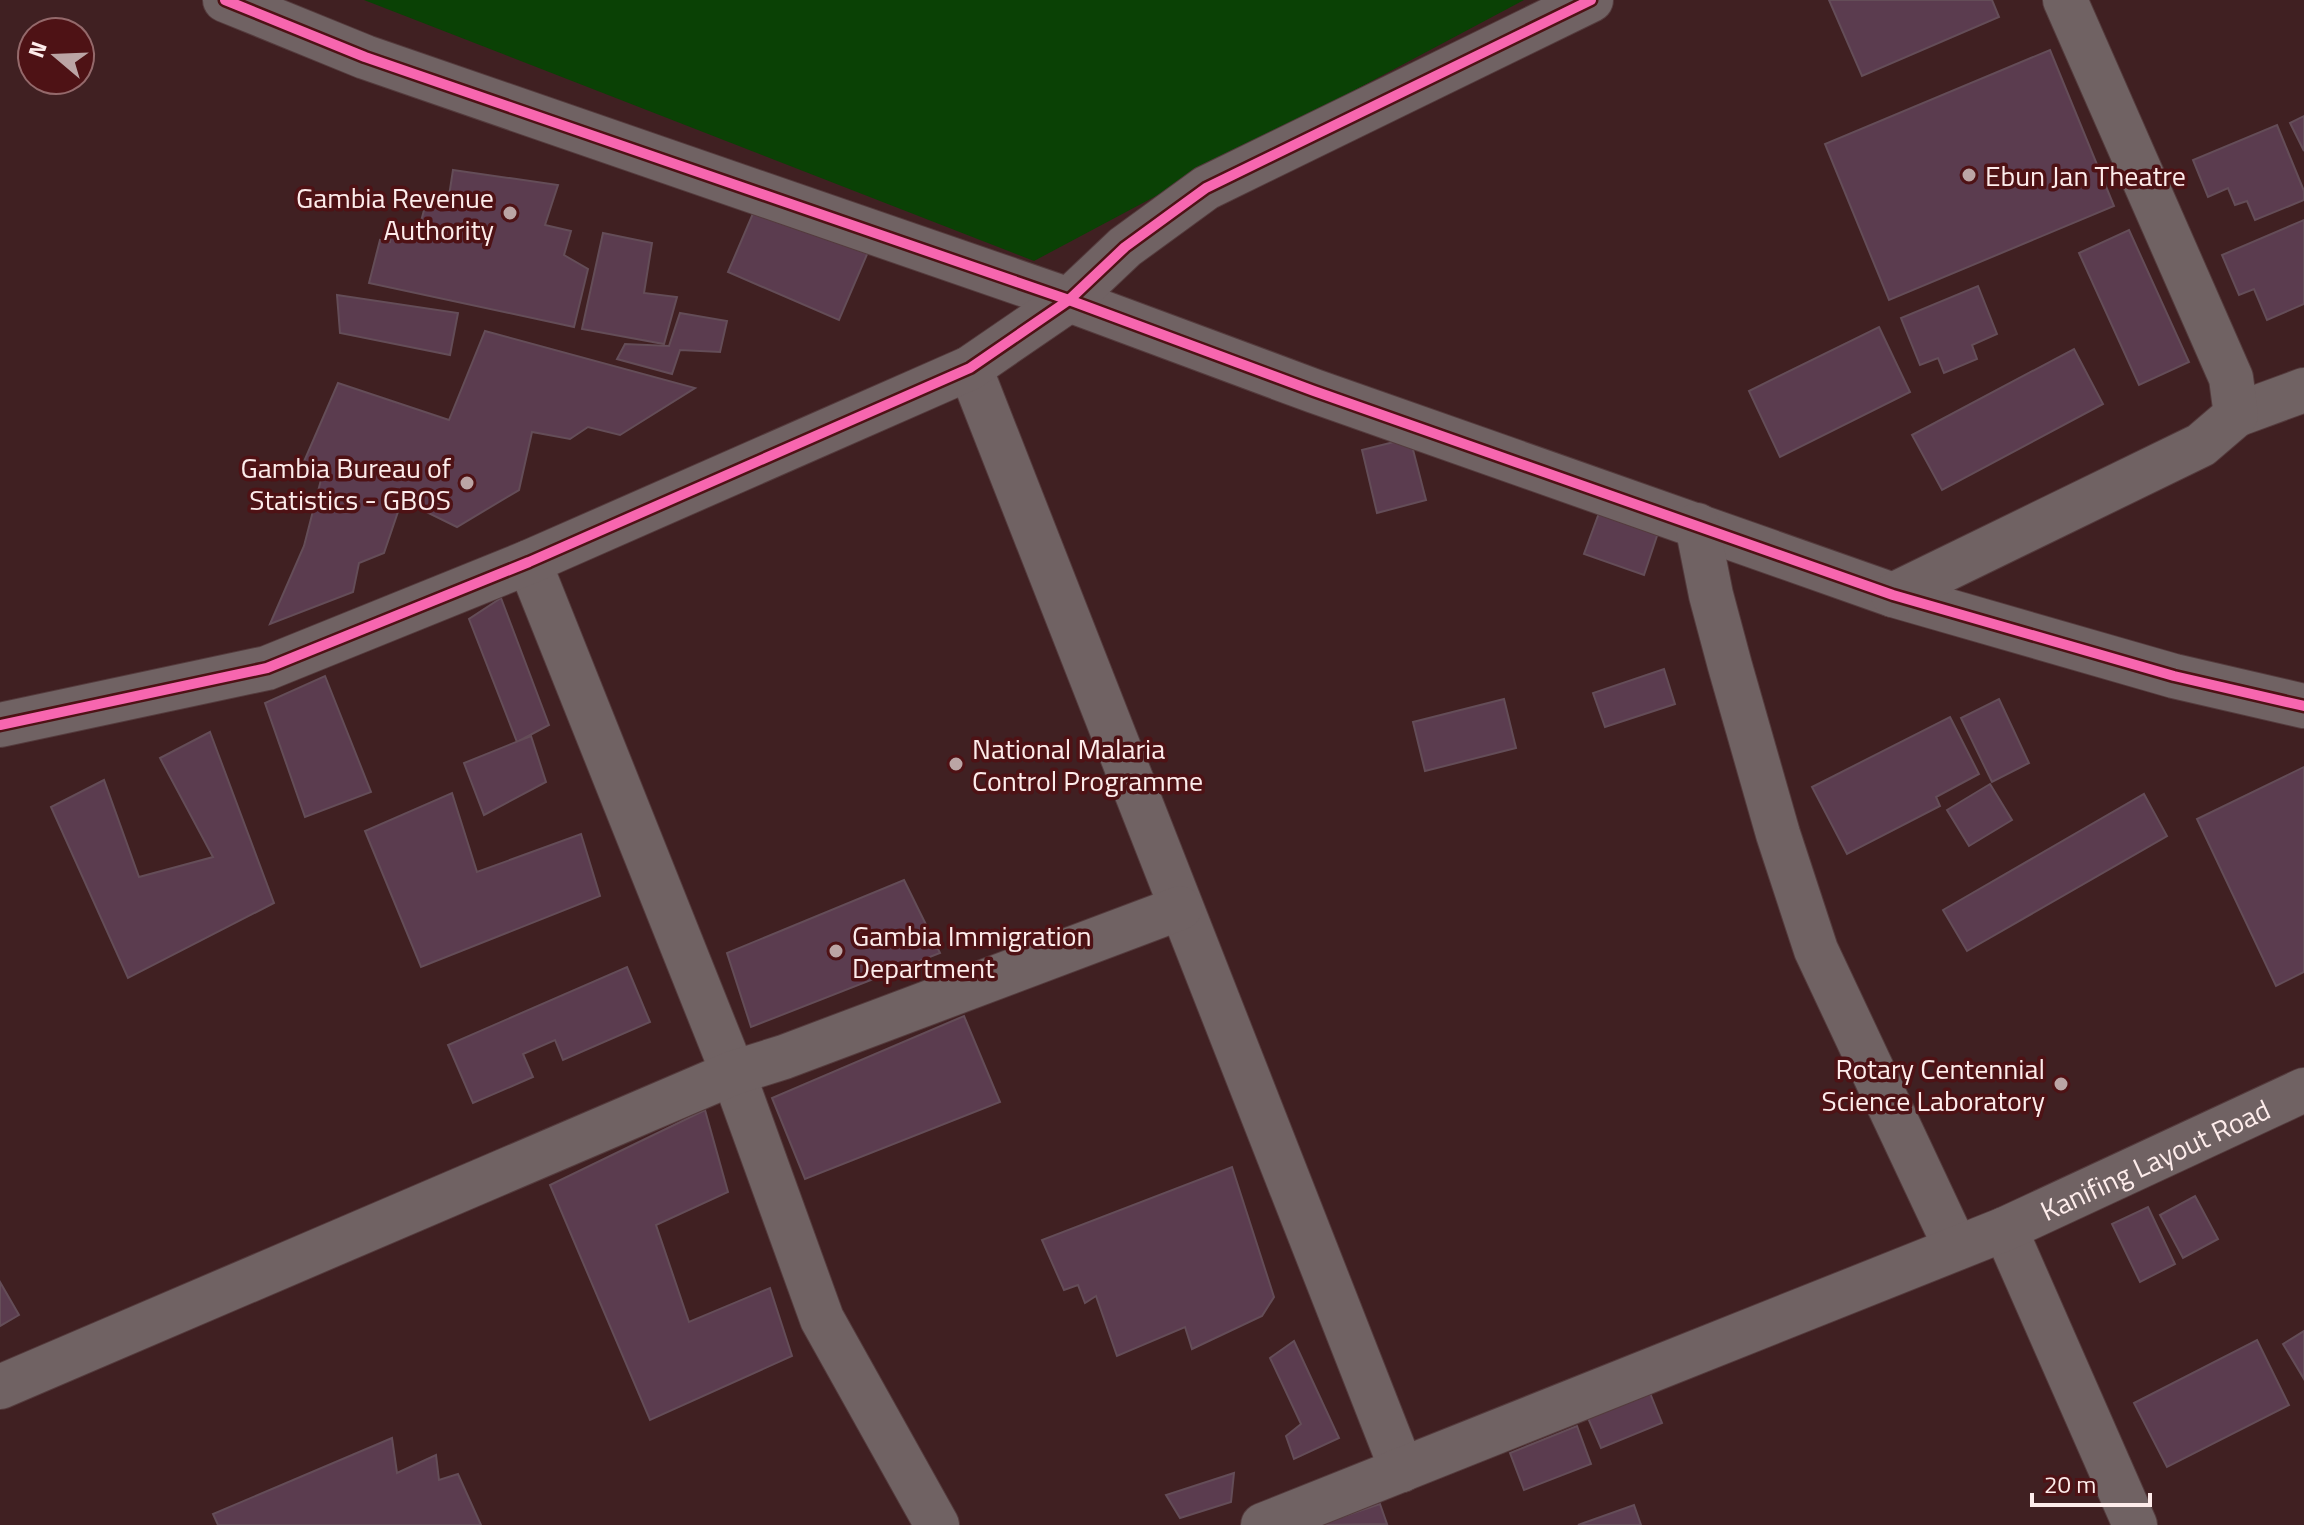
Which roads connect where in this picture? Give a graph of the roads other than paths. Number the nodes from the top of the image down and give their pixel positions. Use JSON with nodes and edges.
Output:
{"nodes":[{"id":1,"x":225,"y":0,"type":"edge"},
{"id":2,"x":1591,"y":0,"type":"edge"},
{"id":3,"x":2065,"y":0,"type":"edge"},
{"id":4,"x":1530,"y":13,"type":"edge"},
{"id":5,"x":1069,"y":300,"type":"junction"},
{"id":6,"x":970,"y":368,"type":"junction"},
{"id":7,"x":2304,"y":390,"type":"edge"},
{"id":8,"x":2236,"y":415,"type":"junction"},
{"id":9,"x":1697,"y":525,"type":"junction"},
{"id":10,"x":529,"y":562,"type":"junction"},
{"id":11,"x":1893,"y":595,"type":"junction"},
{"id":12,"x":2304,"y":706,"type":"edge"},
{"id":13,"x":0,"y":725,"type":"edge"},
{"id":14,"x":1180,"y":908,"type":"junction"},
{"id":15,"x":733,"y":1073,"type":"junction"},
{"id":16,"x":2304,"y":1090,"type":"edge"},
{"id":17,"x":2005,"y":1229,"type":"junction"},
{"id":18,"x":1956,"y":1248,"type":"junction"},
{"id":19,"x":0,"y":1387,"type":"edge"},
{"id":20,"x":1402,"y":1470,"type":"junction"},
{"id":21,"x":937,"y":1525,"type":"edge"},
{"id":22,"x":1263,"y":1525,"type":"edge"},
{"id":23,"x":2135,"y":1525,"type":"edge"}],
"edges":[{"from":1,"to":5,"type":"street"},
{"from":2,"to":4,"type":"street"},
{"from":3,"to":8,"type":"street"},
{"from":4,"to":5,"type":"street"},
{"from":5,"to":6,"type":"street"},
{"from":5,"to":9,"type":"street"},
{"from":6,"to":10,"type":"street"},
{"from":6,"to":14,"type":"street"},
{"from":7,"to":8,"type":"street"},
{"from":8,"to":11,"type":"street"},
{"from":9,"to":11,"type":"street"},
{"from":9,"to":18,"type":"street"},
{"from":10,"to":13,"type":"street"},
{"from":10,"to":15,"type":"street"},
{"from":11,"to":12,"type":"street"},
{"from":14,"to":15,"type":"street"},
{"from":14,"to":20,"type":"street"},
{"from":15,"to":19,"type":"street"},
{"from":15,"to":21,"type":"street"},
{"from":16,"to":17,"type":"street","name":"Kanifing Layout Road"},
{"from":17,"to":18,"type":"street","name":"Kanifing Layout Road"},
{"from":17,"to":23,"type":"street"},
{"from":18,"to":20,"type":"street","name":"Kanifing Layout Road"},
{"from":20,"to":22,"type":"street","name":"Kanifing Layout Road"}]}
